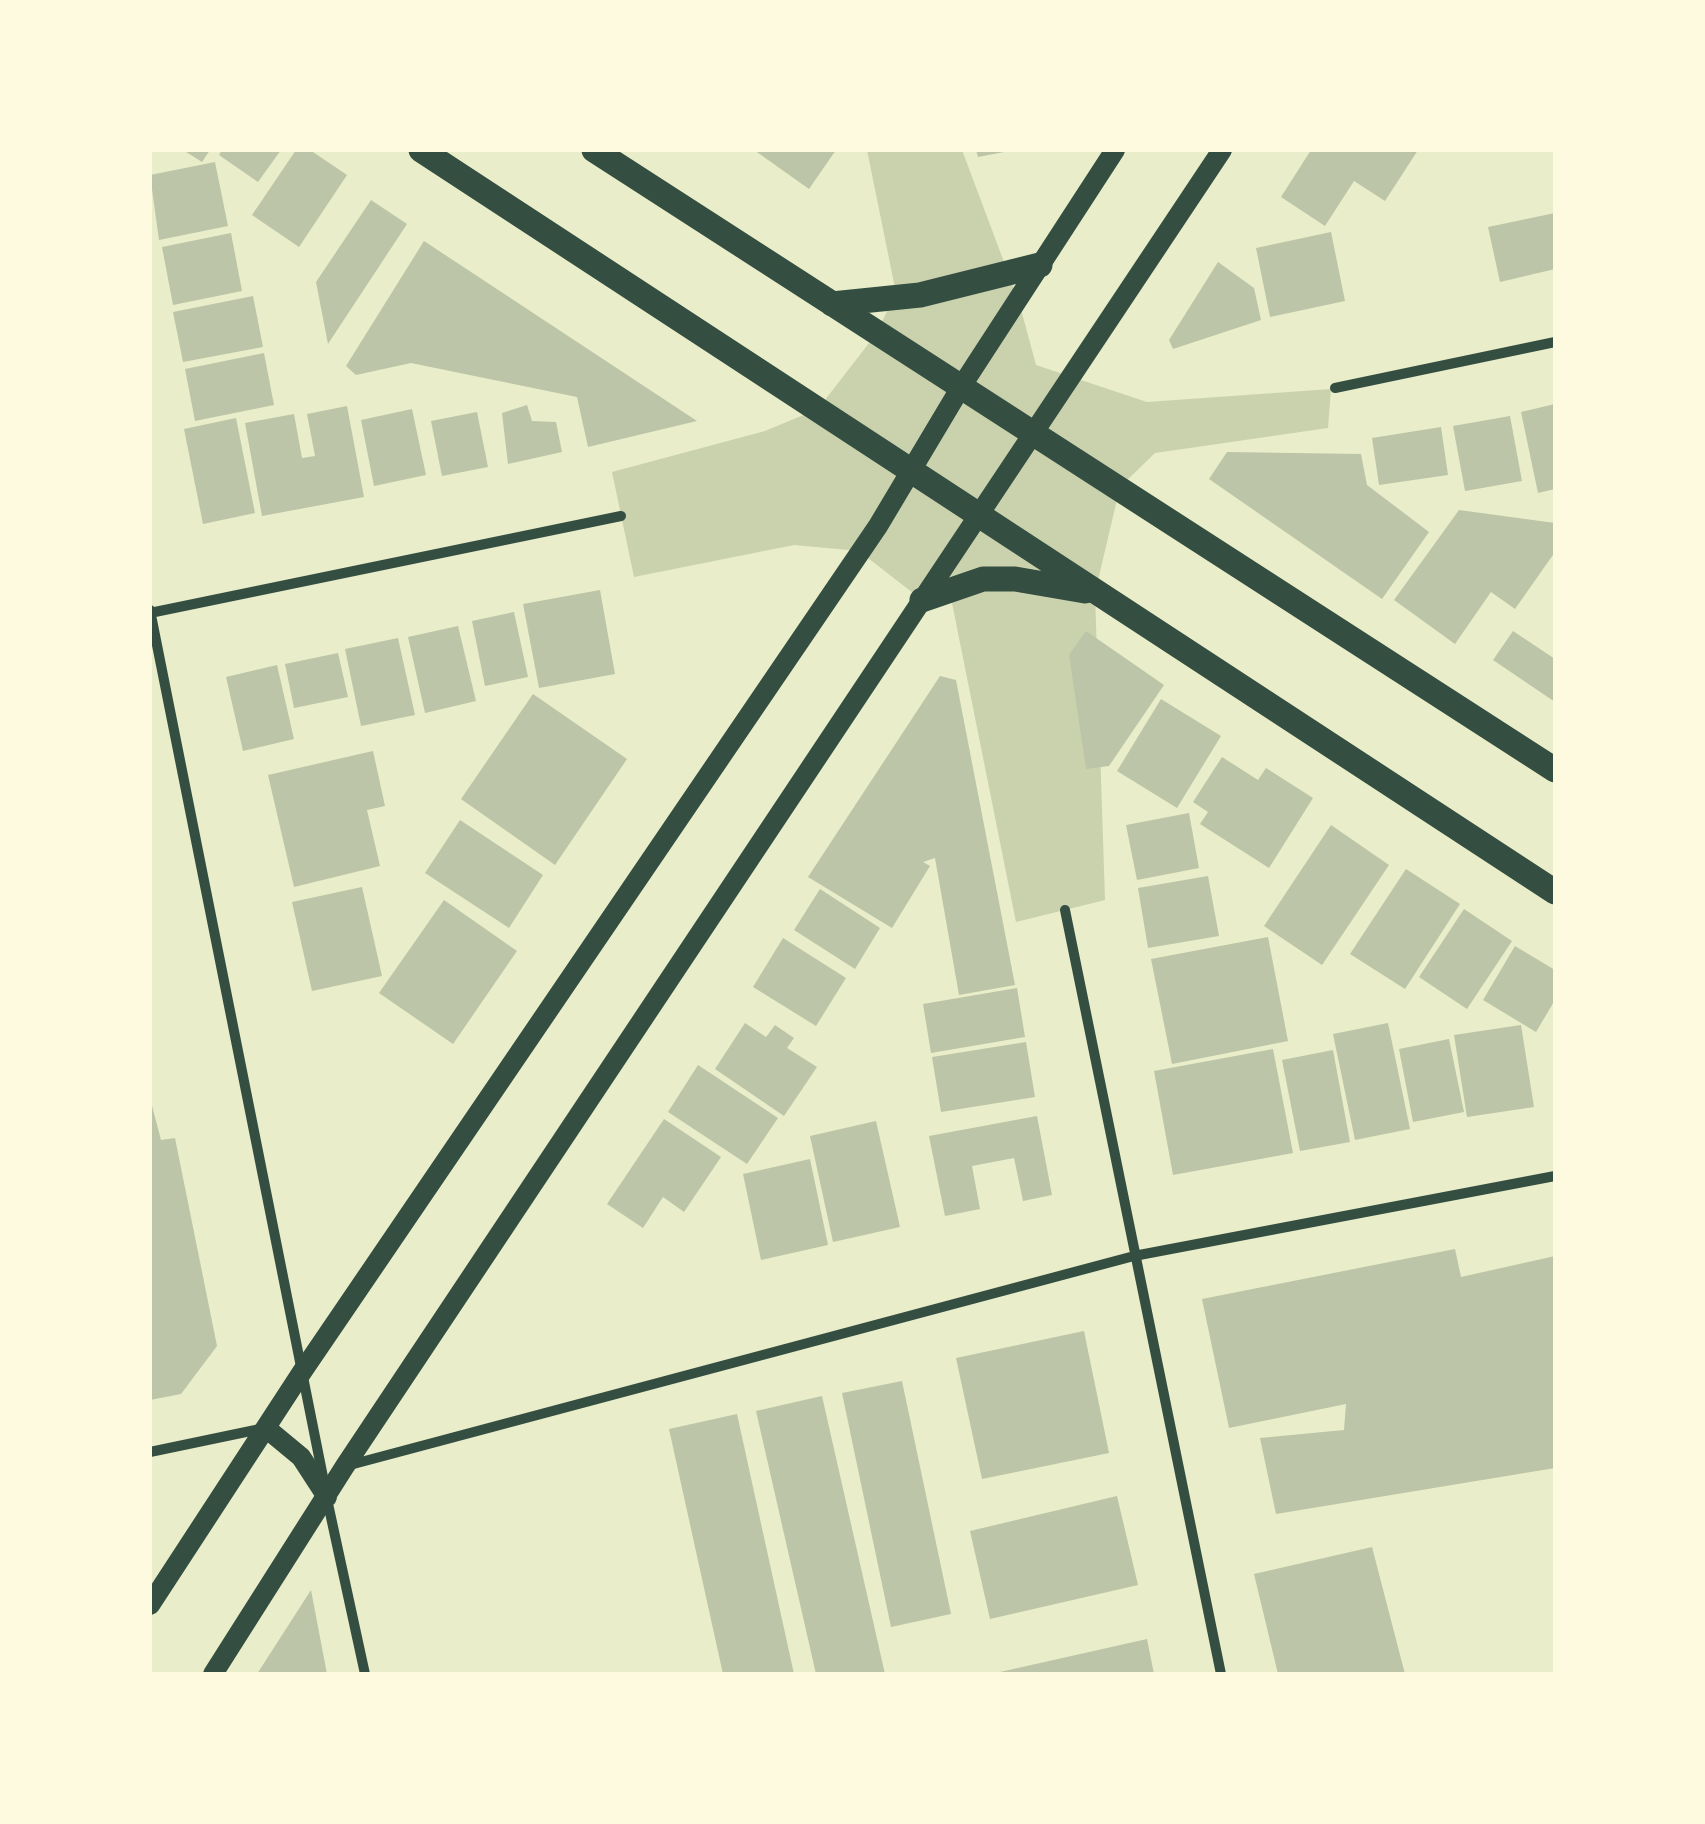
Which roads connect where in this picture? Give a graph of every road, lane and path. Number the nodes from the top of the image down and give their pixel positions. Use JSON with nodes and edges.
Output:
{"nodes":[{"id":1,"x":421,"y":150,"type":"edge"},
{"id":2,"x":594,"y":150,"type":"edge"},
{"id":3,"x":1116,"y":150,"type":"edge"},
{"id":4,"x":1222,"y":150,"type":"edge"},
{"id":5,"x":1040,"y":264,"type":"junction"},
{"id":6,"x":832,"y":304,"type":"junction"},
{"id":7,"x":1555,"y":342,"type":"edge"},
{"id":8,"x":961,"y":387,"type":"junction"},
{"id":9,"x":1335,"y":388,"type":"dead end"},
{"id":10,"x":1035,"y":434,"type":"junction"},
{"id":11,"x":910,"y":473,"type":"junction"},
{"id":12,"x":979,"y":515,"type":"junction"},
{"id":13,"x":620,"y":516,"type":"dead end"},
{"id":14,"x":1095,"y":593,"type":"junction"},
{"id":15,"x":922,"y":600,"type":"junction"},
{"id":16,"x":150,"y":612,"type":"edge"},
{"id":17,"x":1555,"y":770,"type":"edge"},
{"id":18,"x":1555,"y":892,"type":"edge"},
{"id":19,"x":1066,"y":910,"type":"dead end"},
{"id":20,"x":1555,"y":1176,"type":"edge"},
{"id":21,"x":1134,"y":1256,"type":"junction"},
{"id":22,"x":302,"y":1372,"type":"junction"},
{"id":23,"x":266,"y":1428,"type":"junction"},
{"id":24,"x":150,"y":1452,"type":"edge"},
{"id":25,"x":345,"y":1466,"type":"junction"},
{"id":26,"x":327,"y":1497,"type":"junction"},
{"id":27,"x":150,"y":1605,"type":"edge"},
{"id":28,"x":213,"y":1674,"type":"edge"},
{"id":29,"x":365,"y":1674,"type":"edge"},
{"id":30,"x":1221,"y":1674,"type":"edge"}],
"edges":[{"from":1,"to":11,"type":"main road"},
{"from":2,"to":6,"type":"main road"},
{"from":3,"to":5,"type":"main road"},
{"from":4,"to":10,"type":"main road"},
{"from":5,"to":6,"type":"main road"},
{"from":5,"to":8,"type":"main road"},
{"from":6,"to":8,"type":"main road"},
{"from":7,"to":9,"type":"street"},
{"from":8,"to":10,"type":"main road"},
{"from":8,"to":11,"type":"main road"},
{"from":10,"to":12,"type":"main road"},
{"from":10,"to":17,"type":"main road"},
{"from":11,"to":12,"type":"main road"},
{"from":11,"to":22,"type":"main road"},
{"from":12,"to":14,"type":"main road"},
{"from":12,"to":15,"type":"main road"},
{"from":13,"to":16,"type":"street"},
{"from":14,"to":15,"type":"main road"},
{"from":14,"to":18,"type":"main road"},
{"from":15,"to":25,"type":"main road"},
{"from":16,"to":22,"type":"street"},
{"from":19,"to":21,"type":"street"},
{"from":20,"to":21,"type":"street"},
{"from":21,"to":25,"type":"street"},
{"from":21,"to":30,"type":"street"},
{"from":22,"to":23,"type":"main road"},
{"from":22,"to":26,"type":"street"},
{"from":23,"to":24,"type":"street"},
{"from":23,"to":26,"type":"main road"},
{"from":23,"to":27,"type":"main road"},
{"from":25,"to":26,"type":"main road"},
{"from":26,"to":28,"type":"main road"},
{"from":26,"to":29,"type":"street"}]}
